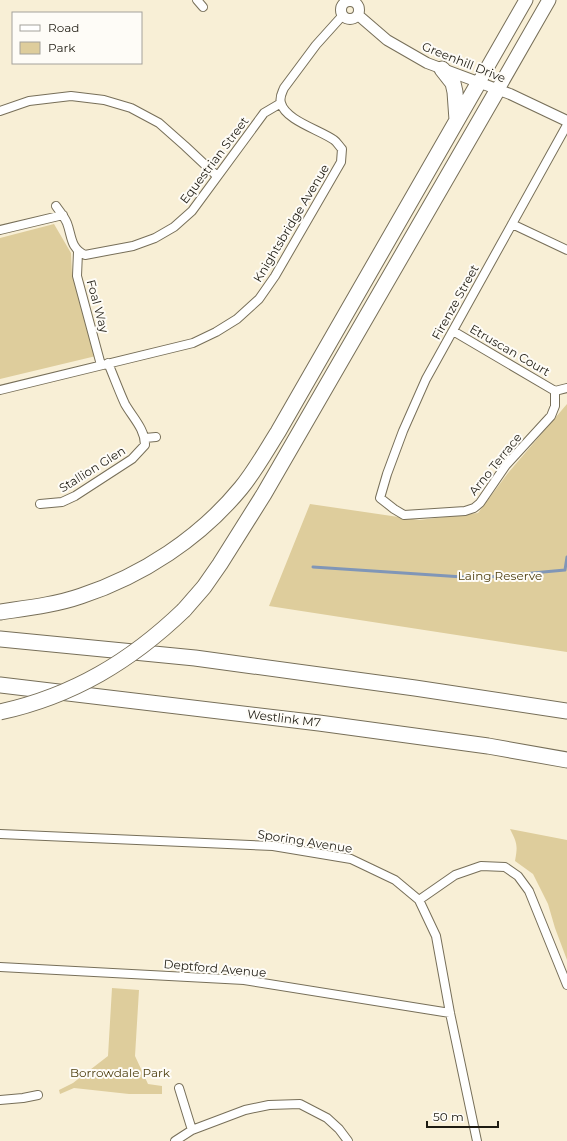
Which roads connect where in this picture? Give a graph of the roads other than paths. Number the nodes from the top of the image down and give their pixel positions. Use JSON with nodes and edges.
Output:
{"nodes":[{"id":1,"x":197,"y":0,"type":"edge"},
{"id":2,"x":526,"y":0,"type":"edge"},
{"id":3,"x":549,"y":0,"type":"edge"},
{"id":4,"x":346,"y":1,"type":"edge"},
{"id":5,"x":204,"y":7,"type":"dead end"},
{"id":6,"x":358,"y":14,"type":"junction"},
{"id":7,"x":343,"y":15,"type":"junction"},
{"id":8,"x":442,"y":69,"type":"junction"},
{"id":9,"x":479,"y":82,"type":"junction"},
{"id":10,"x":498,"y":89,"type":"junction"},
{"id":11,"x":281,"y":103,"type":"junction"},
{"id":12,"x":0,"y":111,"type":"edge"},
{"id":13,"x":457,"y":120,"type":"junction"},
{"id":14,"x":567,"y":121,"type":"edge"},
{"id":15,"x":567,"y":125,"type":"edge"},
{"id":16,"x":217,"y":176,"type":"junction"},
{"id":17,"x":56,"y":206,"type":"dead end"},
{"id":18,"x":63,"y":215,"type":"junction"},
{"id":19,"x":512,"y":224,"type":"junction"},
{"id":20,"x":0,"y":230,"type":"edge"},
{"id":21,"x":567,"y":250,"type":"edge"},
{"id":22,"x":78,"y":252,"type":"junction"},
{"id":23,"x":452,"y":331,"type":"junction"},
{"id":24,"x":105,"y":364,"type":"junction"},
{"id":25,"x":567,"y":388,"type":"edge"},
{"id":26,"x":0,"y":390,"type":"edge"},
{"id":27,"x":555,"y":390,"type":"junction"},
{"id":28,"x":156,"y":437,"type":"dead end"},
{"id":29,"x":145,"y":438,"type":"junction"},
{"id":30,"x":380,"y":498,"type":"joint"},
{"id":31,"x":40,"y":504,"type":"dead end"},
{"id":32,"x":0,"y":612,"type":"edge"},
{"id":33,"x":0,"y":639,"type":"edge"},
{"id":34,"x":0,"y":685,"type":"edge"},
{"id":35,"x":567,"y":711,"type":"edge"},
{"id":36,"x":0,"y":712,"type":"edge"},
{"id":37,"x":567,"y":760,"type":"edge"},
{"id":38,"x":0,"y":834,"type":"edge"},
{"id":39,"x":419,"y":900,"type":"junction"},
{"id":40,"x":0,"y":967,"type":"edge"},
{"id":41,"x":567,"y":985,"type":"edge"},
{"id":42,"x":450,"y":1013,"type":"junction"},
{"id":43,"x":179,"y":1088,"type":"dead end"},
{"id":44,"x":38,"y":1095,"type":"dead end"},
{"id":45,"x":0,"y":1100,"type":"edge"},
{"id":46,"x":192,"y":1130,"type":"junction"},
{"id":47,"x":174,"y":1141,"type":"edge"},
{"id":48,"x":348,"y":1141,"type":"edge"},
{"id":49,"x":477,"y":1141,"type":"edge"}],
"edges":[{"from":1,"to":5,"type":"street"},
{"from":2,"to":9,"type":"main road"},
{"from":3,"to":10,"type":"main road"},
{"from":4,"to":6,"type":"street"},
{"from":4,"to":7,"type":"street"},
{"from":6,"to":7,"type":"street"},
{"from":6,"to":8,"type":"street","name":"Greenhill Drive"},
{"from":7,"to":11,"type":"street"},
{"from":8,"to":9,"type":"street","name":"Greenhill Drive"},
{"from":8,"to":13,"type":"highway"},
{"from":9,"to":10,"type":"street","name":"Greenhill Drive"},
{"from":9,"to":13,"type":"highway"},
{"from":10,"to":14,"type":"street","name":"Greenhill Drive"},
{"from":10,"to":36,"type":"highway","bridge":true},
{"from":11,"to":16,"type":"street","name":"Equestrian Street"},
{"from":11,"to":24,"type":"street","name":"Knightsbridge Avenue"},
{"from":12,"to":16,"type":"street"},
{"from":13,"to":32,"type":"highway"},
{"from":15,"to":19,"type":"street","name":"Firenze Street"},
{"from":16,"to":22,"type":"street","name":"Equestrian Street"},
{"from":17,"to":18,"type":"street"},
{"from":18,"to":20,"type":"street"},
{"from":18,"to":22,"type":"street"},
{"from":19,"to":21,"type":"street"},
{"from":19,"to":23,"type":"street","name":"Firenze Street"},
{"from":22,"to":24,"type":"street","name":"Foal Way"},
{"from":23,"to":27,"type":"street","name":"Etruscan Court"},
{"from":23,"to":30,"type":"street","name":"Firenze Street"},
{"from":24,"to":26,"type":"street","name":"Knightsbridge Avenue"},
{"from":24,"to":29,"type":"street"},
{"from":25,"to":27,"type":"street"},
{"from":27,"to":30,"type":"street","name":"Arno Terrace"},
{"from":28,"to":29,"type":"street"},
{"from":29,"to":31,"type":"street","name":"Stallion Glen"},
{"from":33,"to":35,"type":"highway"},
{"from":34,"to":37,"type":"highway","name":"Westlink M7"},
{"from":38,"to":39,"type":"street","name":"Sporing Avenue"},
{"from":39,"to":41,"type":"street"},
{"from":39,"to":42,"type":"street","name":"Sporing Avenue"},
{"from":40,"to":42,"type":"street","name":"Deptford Avenue"},
{"from":42,"to":49,"type":"street","name":"Sporing Avenue"},
{"from":43,"to":46,"type":"street"},
{"from":44,"to":45,"type":"street"},
{"from":46,"to":47,"type":"street"},
{"from":46,"to":48,"type":"street"}]}
